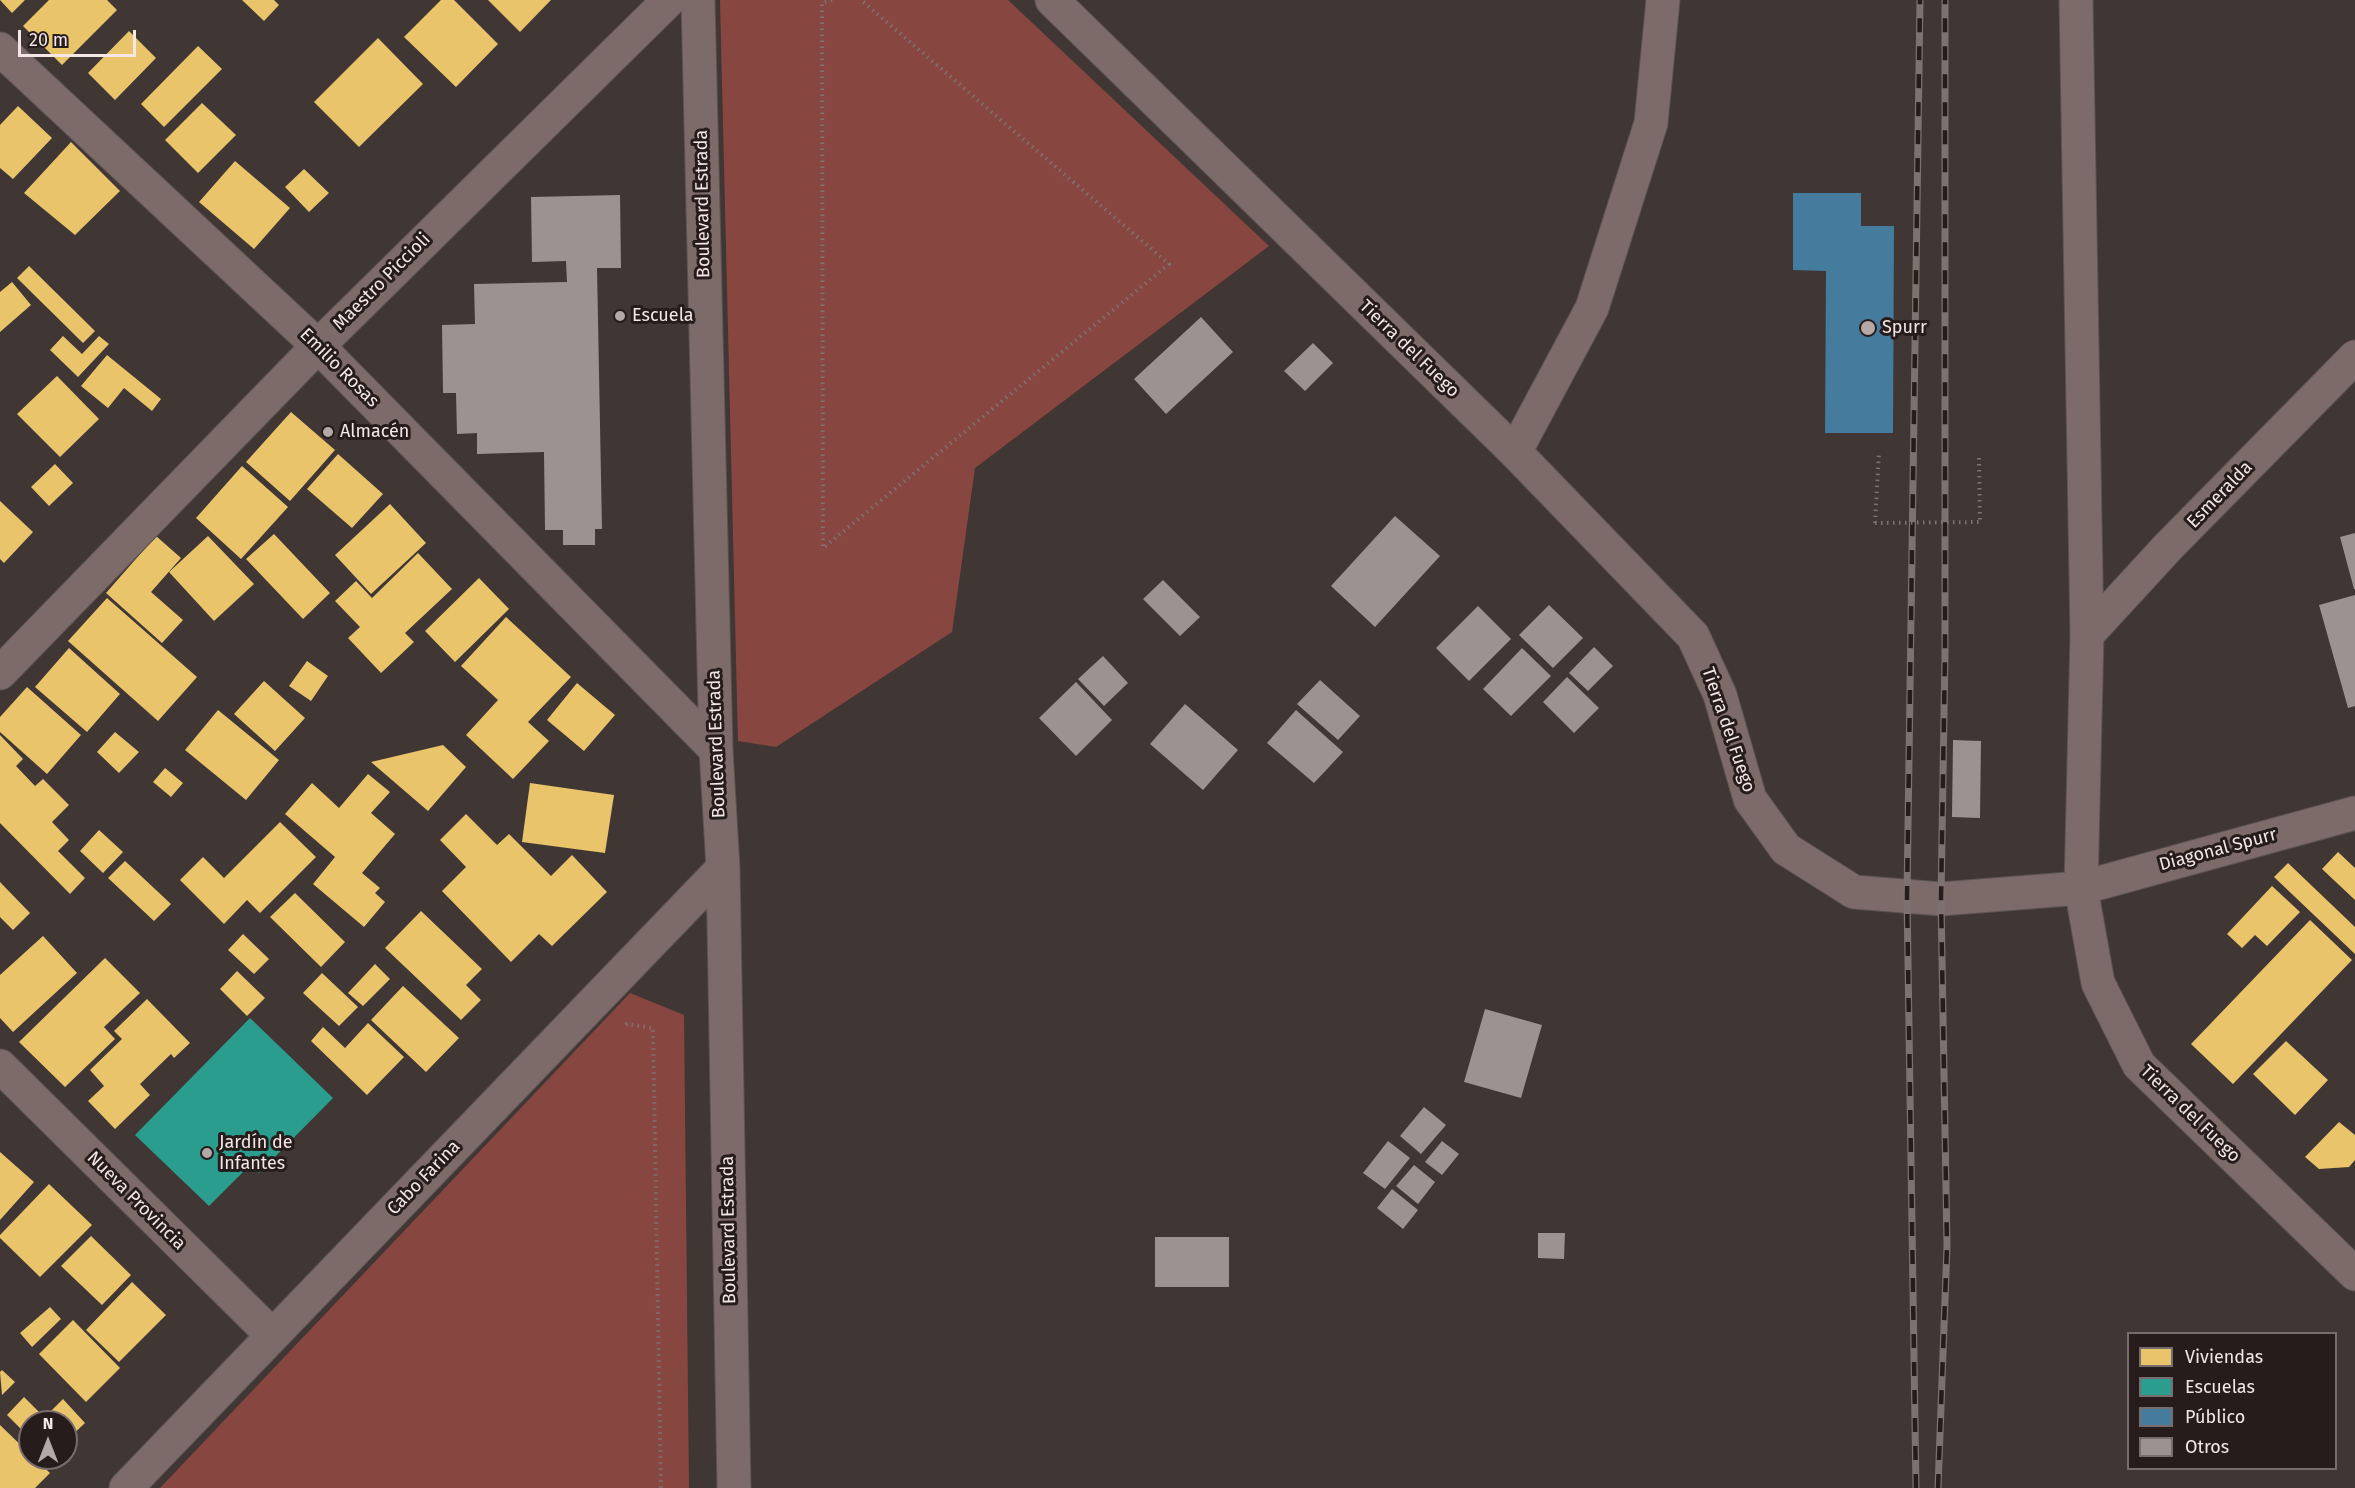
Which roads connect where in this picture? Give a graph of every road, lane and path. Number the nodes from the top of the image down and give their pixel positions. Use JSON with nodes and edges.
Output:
{"nodes":[{"id":1,"x":669,"y":0,"type":"edge"},
{"id":2,"x":699,"y":0,"type":"edge"},
{"id":3,"x":832,"y":0,"type":"edge"},
{"id":4,"x":861,"y":0,"type":"edge"},
{"id":5,"x":1052,"y":0,"type":"edge"},
{"id":6,"x":1663,"y":0,"type":"edge"},
{"id":7,"x":2076,"y":0,"type":"edge"},
{"id":8,"x":0,"y":49,"type":"edge"},
{"id":9,"x":318,"y":346,"type":"junction"},
{"id":10,"x":2355,"y":357,"type":"edge"},
{"id":11,"x":1515,"y":452,"type":"junction"},
{"id":12,"x":1879,"y":453,"type":"dead end"},
{"id":13,"x":1979,"y":458,"type":"dead end"},
{"id":14,"x":2087,"y":635,"type":"junction"},
{"id":15,"x":0,"y":673,"type":"edge"},
{"id":16,"x":716,"y":750,"type":"junction"},
{"id":17,"x":2355,"y":813,"type":"edge"},
{"id":18,"x":723,"y":868,"type":"junction"},
{"id":19,"x":2081,"y":888,"type":"junction"},
{"id":20,"x":619,"y":1032,"type":"dead end"},
{"id":21,"x":0,"y":1066,"type":"edge"},
{"id":22,"x":2352,"y":1263,"type":"edge"},
{"id":23,"x":272,"y":1335,"type":"junction"},
{"id":24,"x":126,"y":1488,"type":"edge"},
{"id":25,"x":661,"y":1488,"type":"edge"},
{"id":26,"x":734,"y":1488,"type":"edge"}],
"edges":[{"from":1,"to":9,"type":"street","name":"Maestro Piccioli"},
{"from":2,"to":16,"type":"street","name":"Boulevard Estrada"},
{"from":3,"to":4,"type":"path"},
{"from":5,"to":11,"type":"street","name":"Tierra del Fuego"},
{"from":6,"to":11,"type":"street"},
{"from":7,"to":14,"type":"street"},
{"from":8,"to":9,"type":"street","name":"Emilio Rosas"},
{"from":9,"to":15,"type":"street","name":"Maestro Piccioli"},
{"from":9,"to":16,"type":"street","name":"Emilio Rosas"},
{"from":10,"to":14,"type":"street","name":"Esmeralda"},
{"from":11,"to":19,"type":"street","name":"Tierra del Fuego"},
{"from":12,"to":13,"type":"path","bridge":true},
{"from":14,"to":19,"type":"street"},
{"from":16,"to":18,"type":"street","name":"Boulevard Estrada"},
{"from":17,"to":19,"type":"street","name":"Diagonal Spurr"},
{"from":18,"to":23,"type":"street","name":"Cabo Farina"},
{"from":18,"to":26,"type":"street","name":"Boulevard Estrada"},
{"from":19,"to":22,"type":"street","name":"Tierra del Fuego"},
{"from":20,"to":25,"type":"path"},
{"from":21,"to":23,"type":"street","name":"Nueva Provincia"},
{"from":23,"to":24,"type":"street","name":"Cabo Farina"}]}
